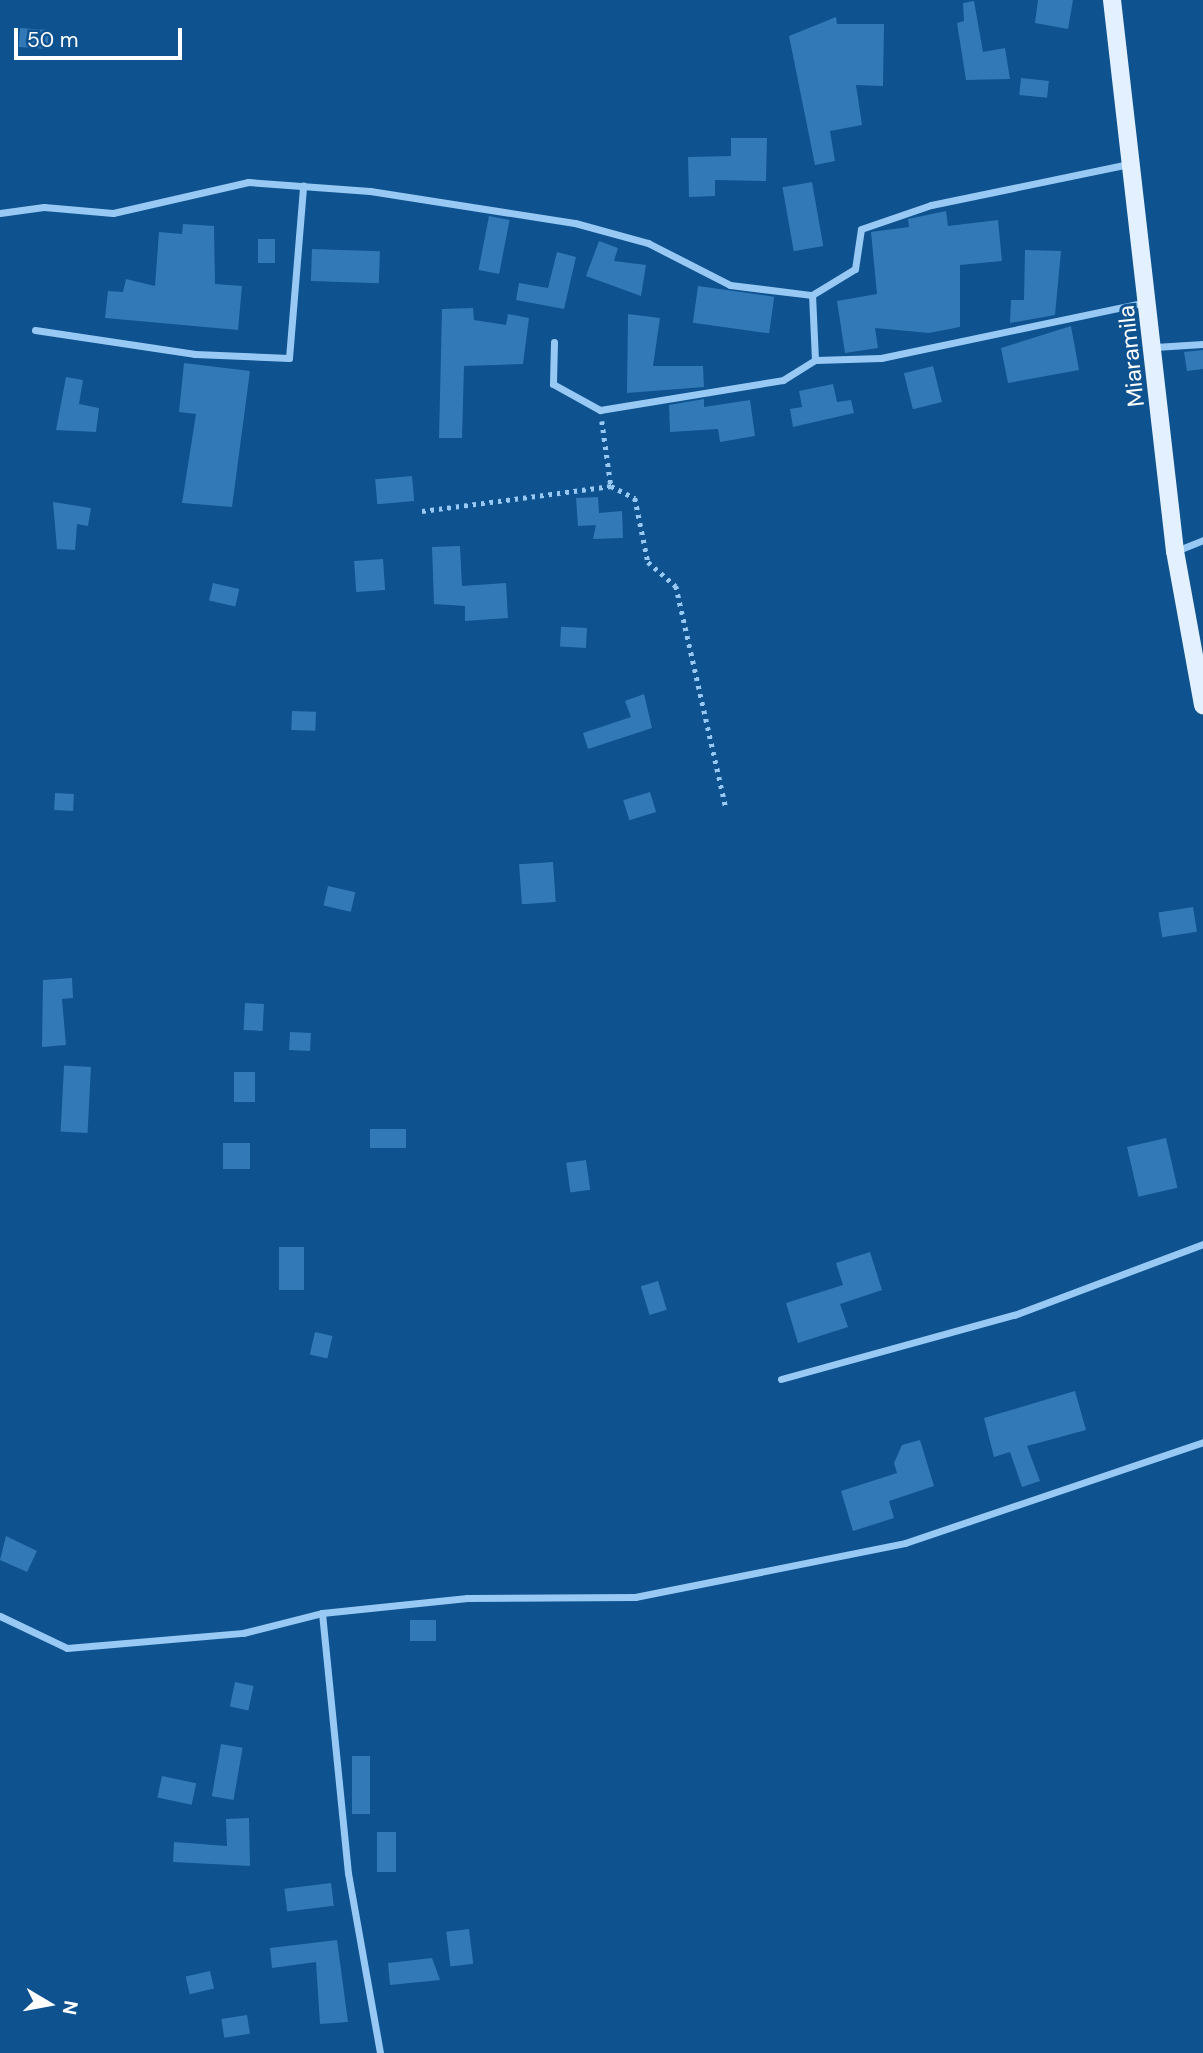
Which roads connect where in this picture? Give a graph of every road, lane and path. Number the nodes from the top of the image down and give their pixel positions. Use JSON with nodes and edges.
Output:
{"nodes":[{"id":1,"x":1112,"y":0,"type":"edge"},
{"id":2,"x":1134,"y":163,"type":"junction"},
{"id":3,"x":303,"y":186,"type":"junction"},
{"id":4,"x":0,"y":213,"type":"edge"},
{"id":5,"x":812,"y":295,"type":"junction"},
{"id":6,"x":1150,"y":302,"type":"junction"},
{"id":7,"x":35,"y":330,"type":"dead end"},
{"id":8,"x":554,"y":342,"type":"dead end"},
{"id":9,"x":1203,"y":344,"type":"edge"},
{"id":10,"x":1155,"y":347,"type":"junction"},
{"id":11,"x":815,"y":360,"type":"junction"},
{"id":12,"x":600,"y":410,"type":"junction"},
{"id":13,"x":611,"y":486,"type":"junction"},
{"id":14,"x":422,"y":511,"type":"dead end"},
{"id":15,"x":1203,"y":540,"type":"edge"},
{"id":16,"x":1175,"y":551,"type":"junction"},
{"id":17,"x":1203,"y":705,"type":"edge"},
{"id":18,"x":726,"y":807,"type":"dead end"},
{"id":19,"x":1203,"y":1244,"type":"edge"},
{"id":20,"x":781,"y":1379,"type":"dead end"},
{"id":21,"x":1203,"y":1442,"type":"edge"},
{"id":22,"x":322,"y":1613,"type":"junction"},
{"id":23,"x":0,"y":1616,"type":"edge"},
{"id":24,"x":380,"y":2053,"type":"edge"}],
"edges":[{"from":1,"to":2,"type":"main road","name":"Miaramila"},
{"from":2,"to":5,"type":"street"},
{"from":2,"to":6,"type":"main road","name":"Miaramila"},
{"from":3,"to":4,"type":"street"},
{"from":3,"to":5,"type":"street"},
{"from":3,"to":7,"type":"street"},
{"from":5,"to":11,"type":"street"},
{"from":6,"to":10,"type":"main road","name":"Miaramila"},
{"from":6,"to":11,"type":"street"},
{"from":8,"to":12,"type":"street"},
{"from":9,"to":10,"type":"street"},
{"from":10,"to":16,"type":"main road","name":"Miaramila"},
{"from":11,"to":12,"type":"street"},
{"from":12,"to":13,"type":"path"},
{"from":13,"to":14,"type":"path"},
{"from":13,"to":18,"type":"path"},
{"from":15,"to":16,"type":"street"},
{"from":16,"to":17,"type":"main road","name":"Miaramila"},
{"from":19,"to":20,"type":"street"},
{"from":21,"to":22,"type":"street"},
{"from":22,"to":23,"type":"street"},
{"from":22,"to":24,"type":"street"}]}
